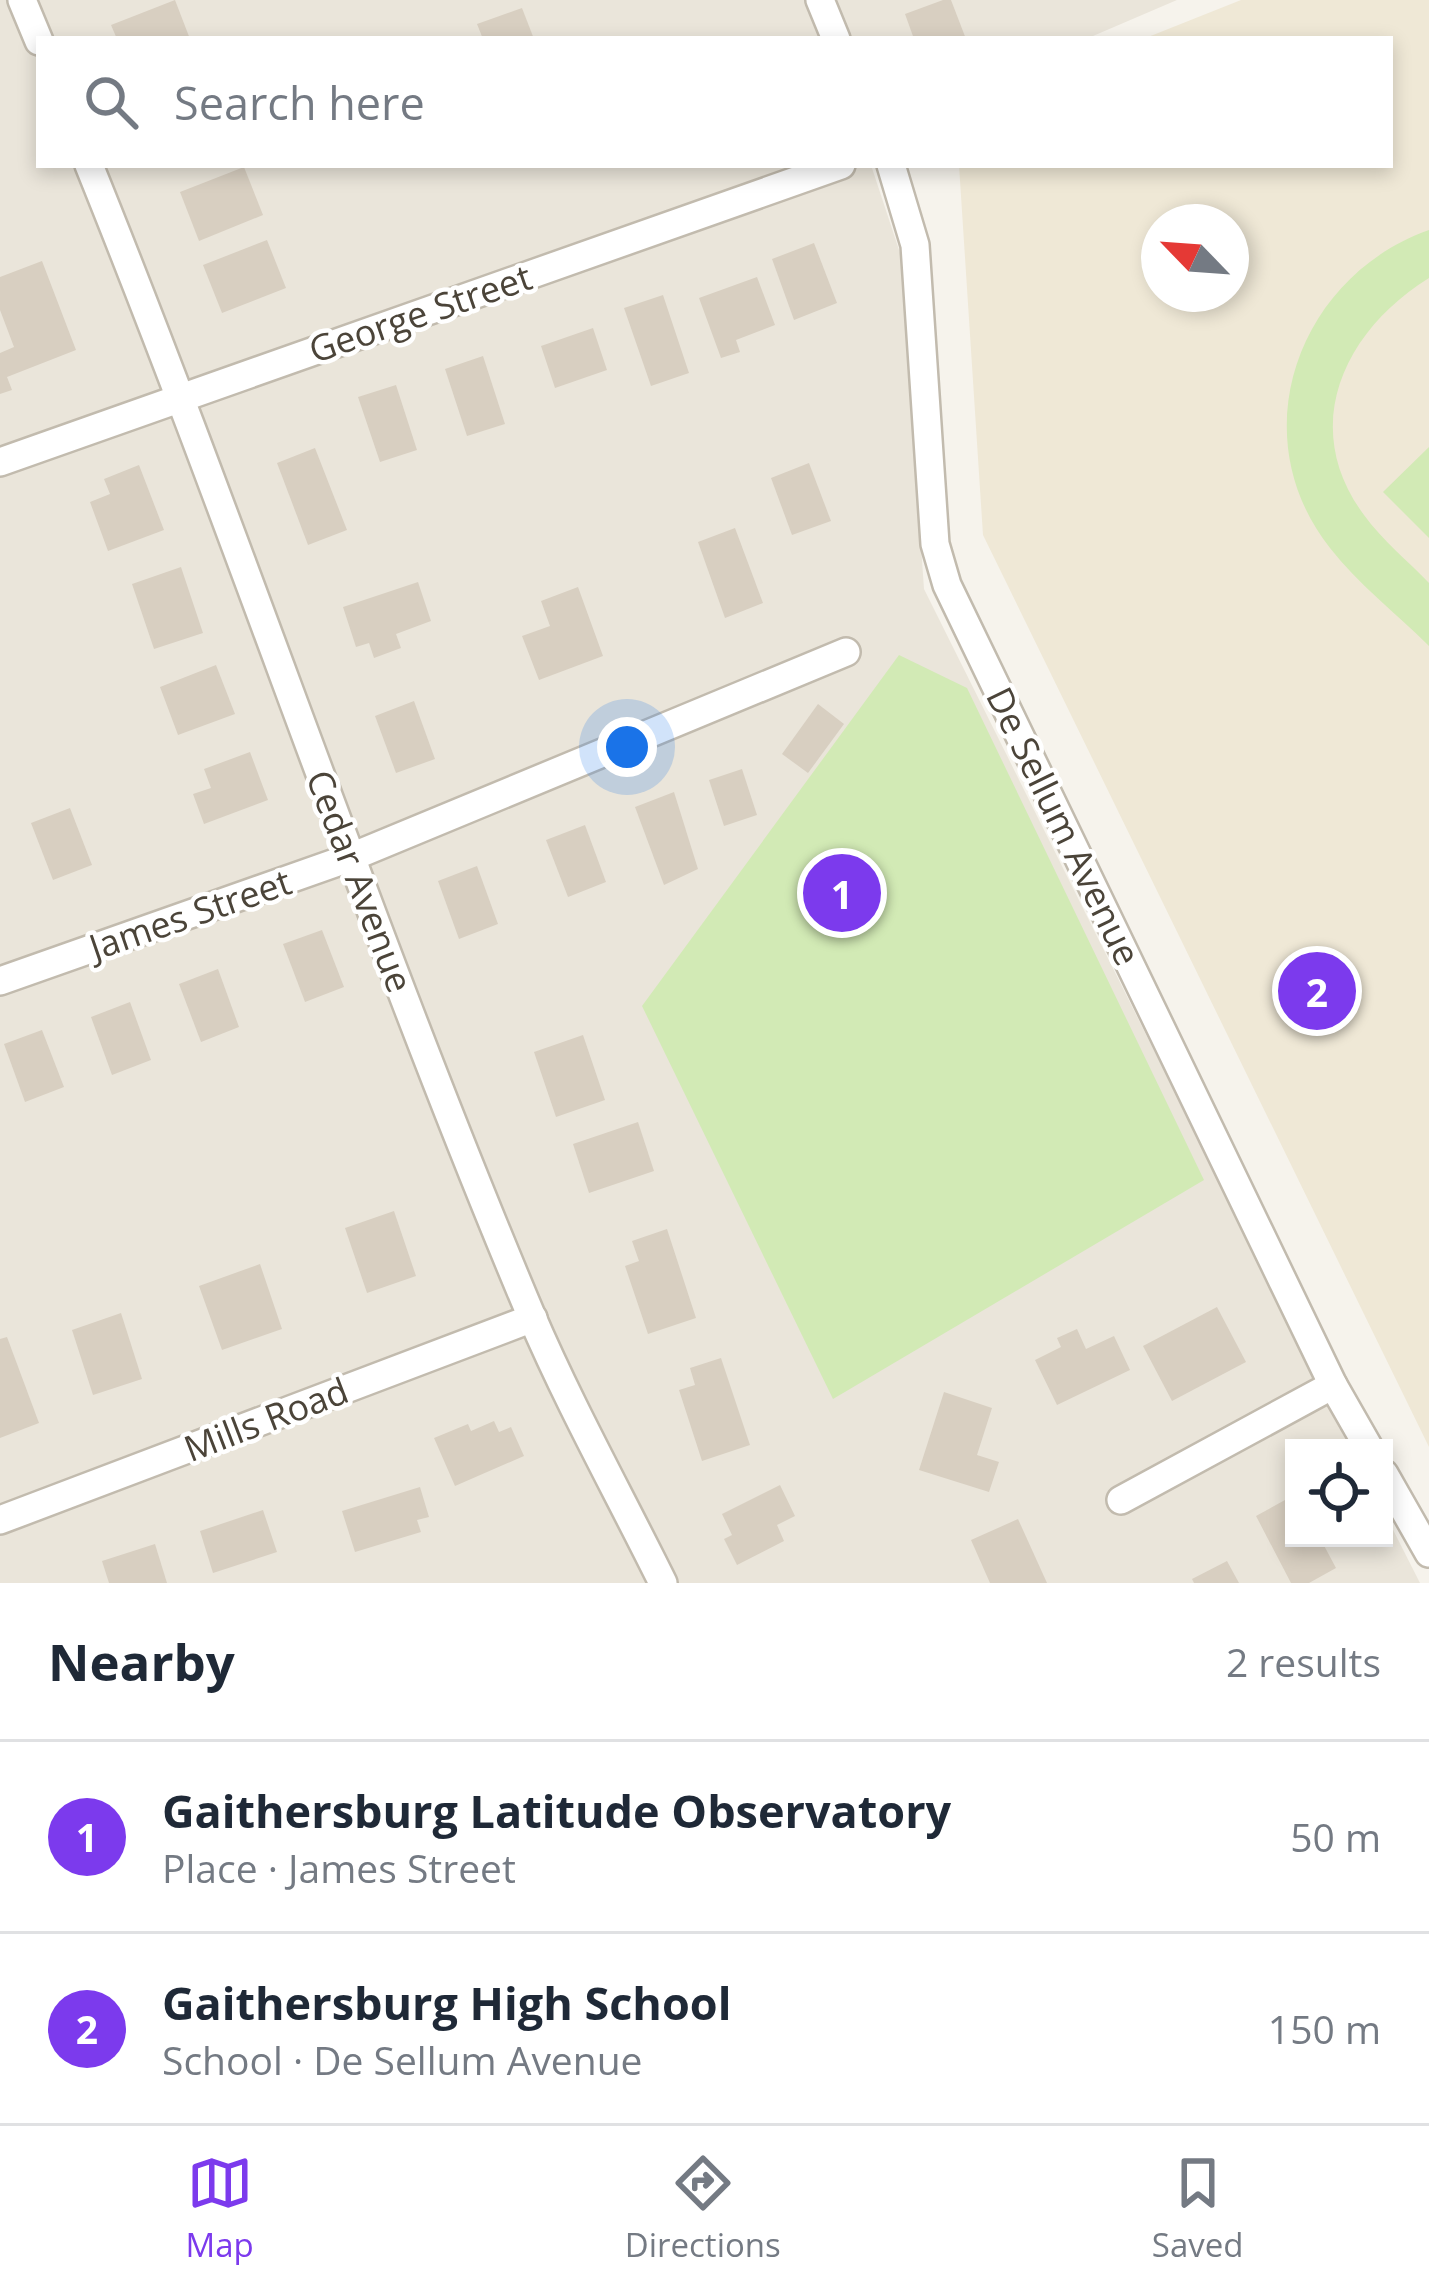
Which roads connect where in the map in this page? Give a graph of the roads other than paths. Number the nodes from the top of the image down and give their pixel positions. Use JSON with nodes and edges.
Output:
{"nodes":[{"id":1,"x":22,"y":0,"type":"edge"},
{"id":2,"x":820,"y":0,"type":"edge"},
{"id":3,"x":37,"y":36,"type":"edge"},
{"id":4,"x":835,"y":36,"type":"edge"},
{"id":5,"x":90,"y":168,"type":"edge"},
{"id":6,"x":833,"y":168,"type":"edge"},
{"id":7,"x":892,"y":168,"type":"edge"},
{"id":8,"x":183,"y":398,"type":"junction"},
{"id":9,"x":0,"y":462,"type":"edge"},
{"id":10,"x":846,"y":652,"type":"dead end"},
{"id":11,"x":349,"y":858,"type":"junction"},
{"id":12,"x":0,"y":981,"type":"edge"},
{"id":13,"x":533,"y":1318,"type":"junction"},
{"id":14,"x":1334,"y":1385,"type":"junction"},
{"id":15,"x":1364,"y":1439,"type":"edge"},
{"id":16,"x":1393,"y":1490,"type":"edge"},
{"id":17,"x":1121,"y":1500,"type":"dead end"},
{"id":18,"x":0,"y":1520,"type":"edge"},
{"id":19,"x":1429,"y":1553,"type":"edge"},
{"id":20,"x":663,"y":1583,"type":"edge"}],
"edges":[{"from":1,"to":3,"type":"street"},
{"from":2,"to":4,"type":"street"},
{"from":5,"to":8,"type":"street","name":"Cedar Avenue"},
{"from":6,"to":8,"type":"street","name":"George Street"},
{"from":7,"to":14,"type":"street","name":"De Sellum Avenue"},
{"from":8,"to":9,"type":"street","name":"George Street"},
{"from":8,"to":11,"type":"street","name":"Cedar Avenue"},
{"from":10,"to":11,"type":"street","name":"James Street"},
{"from":11,"to":12,"type":"street","name":"James Street"},
{"from":11,"to":13,"type":"street","name":"Cedar Avenue"},
{"from":13,"to":18,"type":"street","name":"Mills Road"},
{"from":13,"to":20,"type":"street","name":"Cedar Avenue"},
{"from":14,"to":15,"type":"street","name":"De Sellum Avenue"},
{"from":14,"to":17,"type":"street"},
{"from":16,"to":19,"type":"street"}]}
